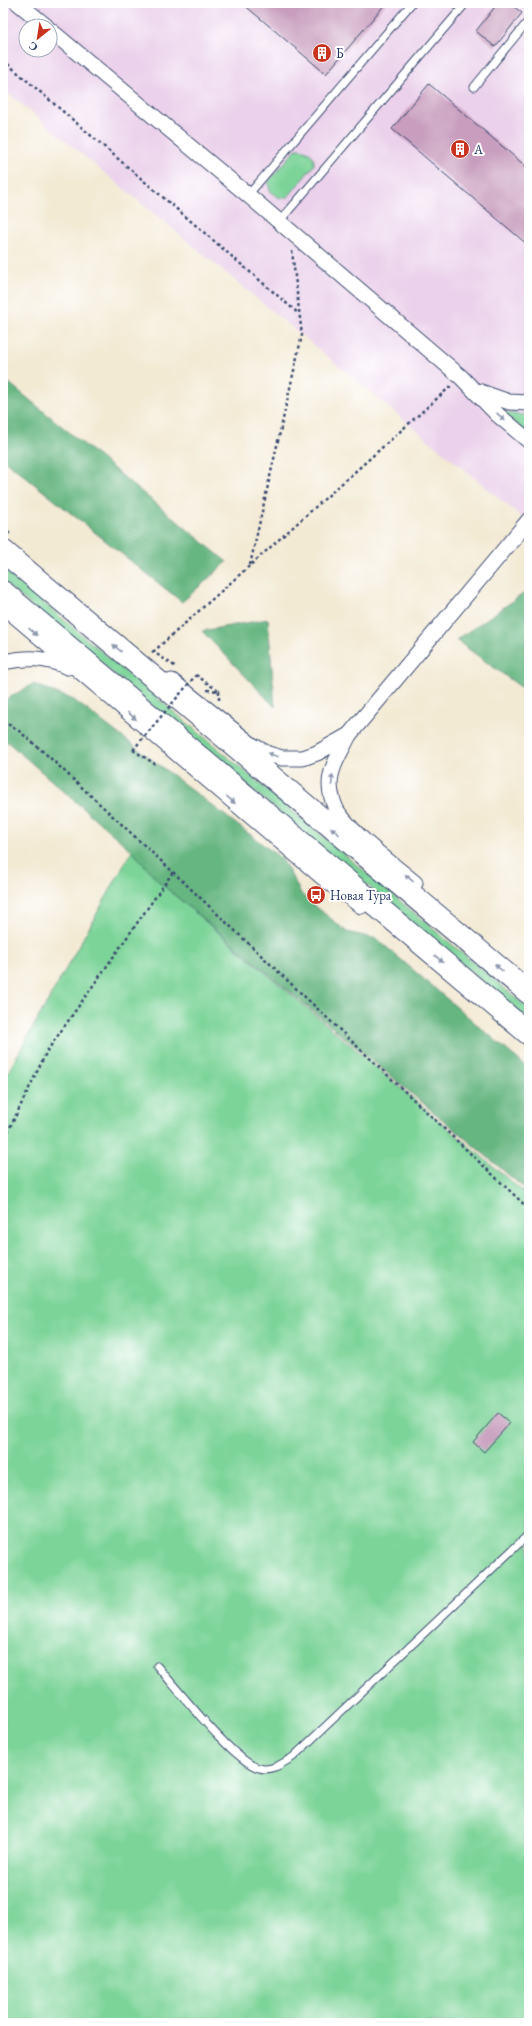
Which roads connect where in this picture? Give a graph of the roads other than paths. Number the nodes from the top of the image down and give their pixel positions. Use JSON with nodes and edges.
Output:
{"nodes":[{"id":1,"x":18,"y":3,"type":"edge"},
{"id":2,"x":412,"y":3,"type":"edge"},
{"id":3,"x":466,"y":3,"type":"edge"},
{"id":4,"x":36,"y":18,"type":"edge"},
{"id":5,"x":529,"y":20,"type":"edge"},
{"id":6,"x":58,"y":37,"type":"edge"},
{"id":7,"x":474,"y":88,"type":"dead end"},
{"id":8,"x":248,"y":195,"type":"junction"},
{"id":9,"x":284,"y":226,"type":"junction"},
{"id":10,"x":475,"y":390,"type":"junction"},
{"id":11,"x":529,"y":403,"type":"edge"},
{"id":12,"x":529,"y":441,"type":"edge"},
{"id":13,"x":529,"y":520,"type":"edge"},
{"id":14,"x":9,"y":544,"type":"edge"},
{"id":15,"x":3,"y":592,"type":"edge"},
{"id":16,"x":3,"y":606,"type":"edge"},
{"id":17,"x":147,"y":660,"type":"junction"},
{"id":18,"x":3,"y":662,"type":"edge"},
{"id":19,"x":79,"y":672,"type":"junction"},
{"id":20,"x":349,"y":735,"type":"junction"},
{"id":21,"x":440,"y":920,"type":"junction"},
{"id":22,"x":410,"y":934,"type":"junction"},
{"id":23,"x":529,"y":993,"type":"edge"},
{"id":24,"x":529,"y":1034,"type":"edge"},
{"id":25,"x":529,"y":1534,"type":"edge"},
{"id":26,"x":157,"y":1666,"type":"dead end"}],
"edges":[{"from":1,"to":4,"type":"street"},
{"from":2,"to":8,"type":"lane"},
{"from":3,"to":9,"type":"lane"},
{"from":5,"to":7,"type":"lane"},
{"from":6,"to":8,"type":"street"},
{"from":8,"to":9,"type":"street"},
{"from":9,"to":10,"type":"street"},
{"from":10,"to":11,"type":"street"},
{"from":10,"to":12,"type":"street","one_way":true},
{"from":13,"to":20,"type":"street"},
{"from":17,"to":14,"type":"highway","one_way":true},
{"from":15,"to":22,"type":"highway"},
{"from":16,"to":19,"type":"street","one_way":true},
{"from":20,"to":17,"type":"street","one_way":true},
{"from":21,"to":17,"type":"highway","one_way":true},
{"from":18,"to":19,"type":"street"},
{"from":19,"to":22,"type":"street","one_way":true},
{"from":21,"to":20,"type":"street","one_way":true},
{"from":23,"to":21,"type":"highway","one_way":true},
{"from":22,"to":24,"type":"highway","one_way":true},
{"from":25,"to":26,"type":"lane"}]}
